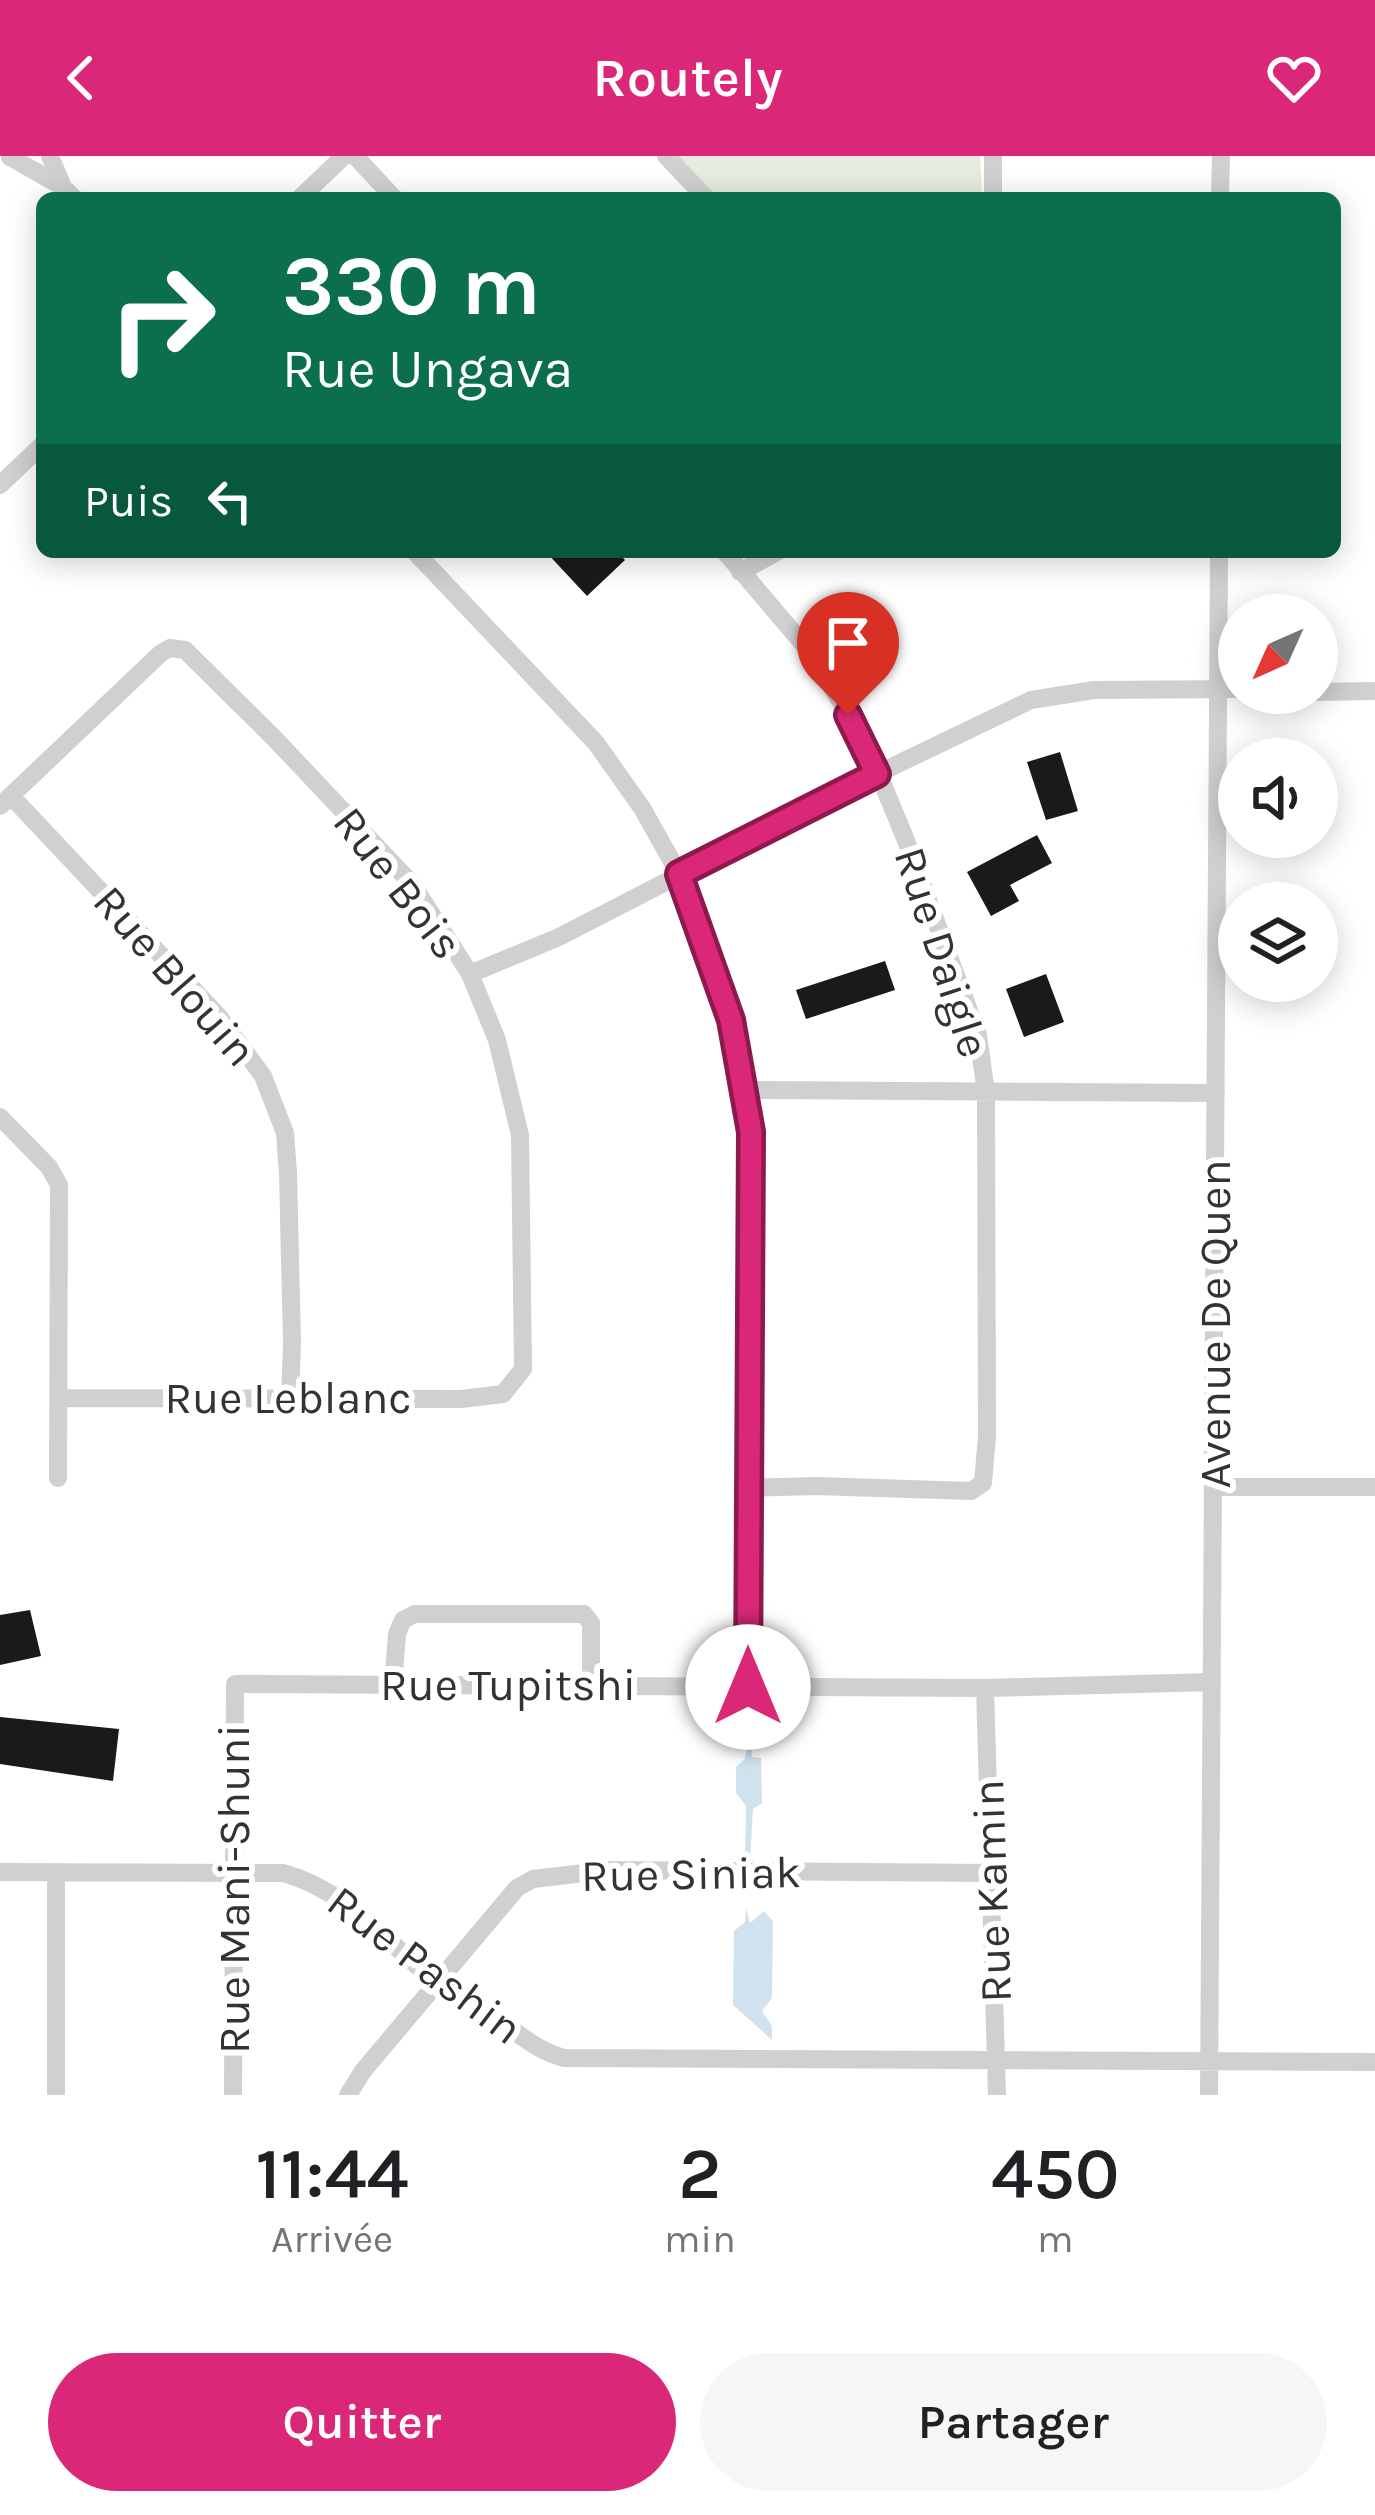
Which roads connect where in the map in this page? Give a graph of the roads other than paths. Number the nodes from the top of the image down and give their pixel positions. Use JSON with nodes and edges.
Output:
{"nodes":[{"id":1,"x":10,"y":156,"type":"edge"},
{"id":2,"x":50,"y":156,"type":"edge"},
{"id":3,"x":344,"y":156,"type":"edge"},
{"id":4,"x":355,"y":156,"type":"edge"},
{"id":5,"x":666,"y":156,"type":"edge"},
{"id":6,"x":993,"y":156,"type":"edge"},
{"id":7,"x":1221,"y":156,"type":"edge"},
{"id":8,"x":68,"y":192,"type":"edge"},
{"id":9,"x":306,"y":192,"type":"edge"},
{"id":10,"x":388,"y":192,"type":"edge"},
{"id":11,"x":700,"y":192,"type":"edge"},
{"id":12,"x":993,"y":192,"type":"edge"},
{"id":13,"x":1220,"y":192,"type":"edge"},
{"id":14,"x":36,"y":451,"type":"edge"},
{"id":15,"x":0,"y":452,"type":"edge"},
{"id":16,"x":17,"y":469,"type":"junction"},
{"id":17,"x":0,"y":485,"type":"edge"},
{"id":18,"x":421,"y":558,"type":"edge"},
{"id":19,"x":730,"y":558,"type":"edge"},
{"id":20,"x":766,"y":558,"type":"edge"},
{"id":21,"x":1219,"y":558,"type":"edge"},
{"id":22,"x":740,"y":572,"type":"junction"},
{"id":23,"x":1219,"y":594,"type":"edge"},
{"id":24,"x":1218,"y":688,"type":"joint"},
{"id":25,"x":1375,"y":691,"type":"edge"},
{"id":26,"x":1338,"y":692,"type":"edge"},
{"id":27,"x":877,"y":774,"type":"junction"},
{"id":28,"x":6,"y":801,"type":"edge"},
{"id":29,"x":679,"y":874,"type":"junction"},
{"id":30,"x":470,"y":974,"type":"junction"},
{"id":31,"x":746,"y":1090,"type":"junction"},
{"id":32,"x":986,"y":1092,"type":"junction"},
{"id":33,"x":1216,"y":1093,"type":"junction"},
{"id":34,"x":0,"y":1117,"type":"edge"},
{"id":35,"x":512,"y":1386,"type":"joint"},
{"id":36,"x":60,"y":1398,"type":"junction"},
{"id":37,"x":290,"y":1398,"type":"junction"},
{"id":38,"x":58,"y":1478,"type":"dead end"},
{"id":39,"x":1214,"y":1487,"type":"junction"},
{"id":40,"x":1375,"y":1487,"type":"edge"},
{"id":41,"x":748,"y":1488,"type":"junction"},
{"id":42,"x":1212,"y":1682,"type":"junction"},
{"id":43,"x":235,"y":1684,"type":"joint"},
{"id":44,"x":394,"y":1684,"type":"junction"},
{"id":45,"x":591,"y":1686,"type":"junction"},
{"id":46,"x":748,"y":1687,"type":"junction"},
{"id":47,"x":985,"y":1688,"type":"junction"},
{"id":48,"x":0,"y":1872,"type":"edge"},
{"id":49,"x":56,"y":1872,"type":"junction"},
{"id":50,"x":992,"y":1873,"type":"junction"},
{"id":51,"x":234,"y":1874,"type":"junction"},
{"id":52,"x":436,"y":1982,"type":"junction"},
{"id":53,"x":998,"y":2061,"type":"junction"},
{"id":54,"x":1210,"y":2061,"type":"junction"},
{"id":55,"x":1375,"y":2062,"type":"edge"},
{"id":56,"x":56,"y":2095,"type":"edge"},
{"id":57,"x":232,"y":2095,"type":"edge"},
{"id":58,"x":348,"y":2095,"type":"edge"},
{"id":59,"x":997,"y":2095,"type":"edge"},
{"id":60,"x":1210,"y":2095,"type":"edge"}],
"edges":[{"from":1,"to":8,"type":"street"},
{"from":2,"to":8,"type":"street"},
{"from":3,"to":9,"type":"street"},
{"from":4,"to":10,"type":"street"},
{"from":5,"to":11,"type":"street"},
{"from":6,"to":12,"type":"street"},
{"from":7,"to":13,"type":"street"},
{"from":14,"to":16,"type":"street"},
{"from":15,"to":16,"type":"street"},
{"from":16,"to":17,"type":"street"},
{"from":18,"to":29,"type":"street"},
{"from":19,"to":22,"type":"street","name":"Rue Daigle"},
{"from":20,"to":22,"type":"street"},
{"from":21,"to":23,"type":"street","name":"Avenue De Quen"},
{"from":22,"to":27,"type":"street","name":"Rue Daigle"},
{"from":24,"to":27,"type":"street"},
{"from":24,"to":33,"type":"street","name":"Avenue De Quen"},
{"from":25,"to":26,"type":"street"},
{"from":27,"to":29,"type":"street"},
{"from":27,"to":32,"type":"street","name":"Rue Daigle"},
{"from":28,"to":30,"type":"street","name":"Rue Bois"},
{"from":28,"to":37,"type":"street","name":"Rue Blouin"},
{"from":29,"to":30,"type":"street"},
{"from":29,"to":31,"type":"street"},
{"from":30,"to":35,"type":"street","name":"Rue Bois"},
{"from":31,"to":32,"type":"street"},
{"from":31,"to":41,"type":"street"},
{"from":32,"to":33,"type":"street"},
{"from":32,"to":41,"type":"street","name":"Rue Daigle"},
{"from":33,"to":39,"type":"street","name":"Avenue De Quen"},
{"from":34,"to":36,"type":"street"},
{"from":35,"to":37,"type":"street","name":"Rue Leblanc"},
{"from":36,"to":37,"type":"street","name":"Rue Leblanc"},
{"from":36,"to":38,"type":"street"},
{"from":39,"to":40,"type":"street"},
{"from":39,"to":42,"type":"street","name":"Avenue De Quen"},
{"from":41,"to":46,"type":"street"},
{"from":42,"to":47,"type":"street","name":"Rue Tupitshi"},
{"from":42,"to":54,"type":"street","name":"Avenue De Quen"},
{"from":43,"to":44,"type":"street","name":"Rue Tupitshi"},
{"from":43,"to":51,"type":"street","name":"Rue Mani-Shuni"},
{"from":44,"to":45,"type":"street","name":"Rue Tupitshi"},
{"from":44,"to":45,"type":"street"},
{"from":45,"to":46,"type":"street","name":"Rue Tupitshi"},
{"from":46,"to":47,"type":"street","name":"Rue Tupitshi"},
{"from":47,"to":50,"type":"street","name":"Rue Kamin"},
{"from":48,"to":49,"type":"street","name":"Rue Pashin"},
{"from":49,"to":51,"type":"street","name":"Rue Pashin"},
{"from":49,"to":56,"type":"street"},
{"from":50,"to":52,"type":"street","name":"Rue Siniak"},
{"from":50,"to":53,"type":"street","name":"Rue Kamin"},
{"from":51,"to":52,"type":"street","name":"Rue Pashin"},
{"from":51,"to":57,"type":"street","name":"Rue Mani-Shuni"},
{"from":52,"to":53,"type":"street","name":"Rue Pashin"},
{"from":52,"to":58,"type":"street","name":"Rue Siniak"},
{"from":53,"to":54,"type":"street","name":"Rue Pashin"},
{"from":53,"to":59,"type":"street","name":"Rue Kamin"},
{"from":54,"to":55,"type":"street","name":"Rue Pashin"},
{"from":54,"to":60,"type":"street","name":"Avenue De Quen"}]}
